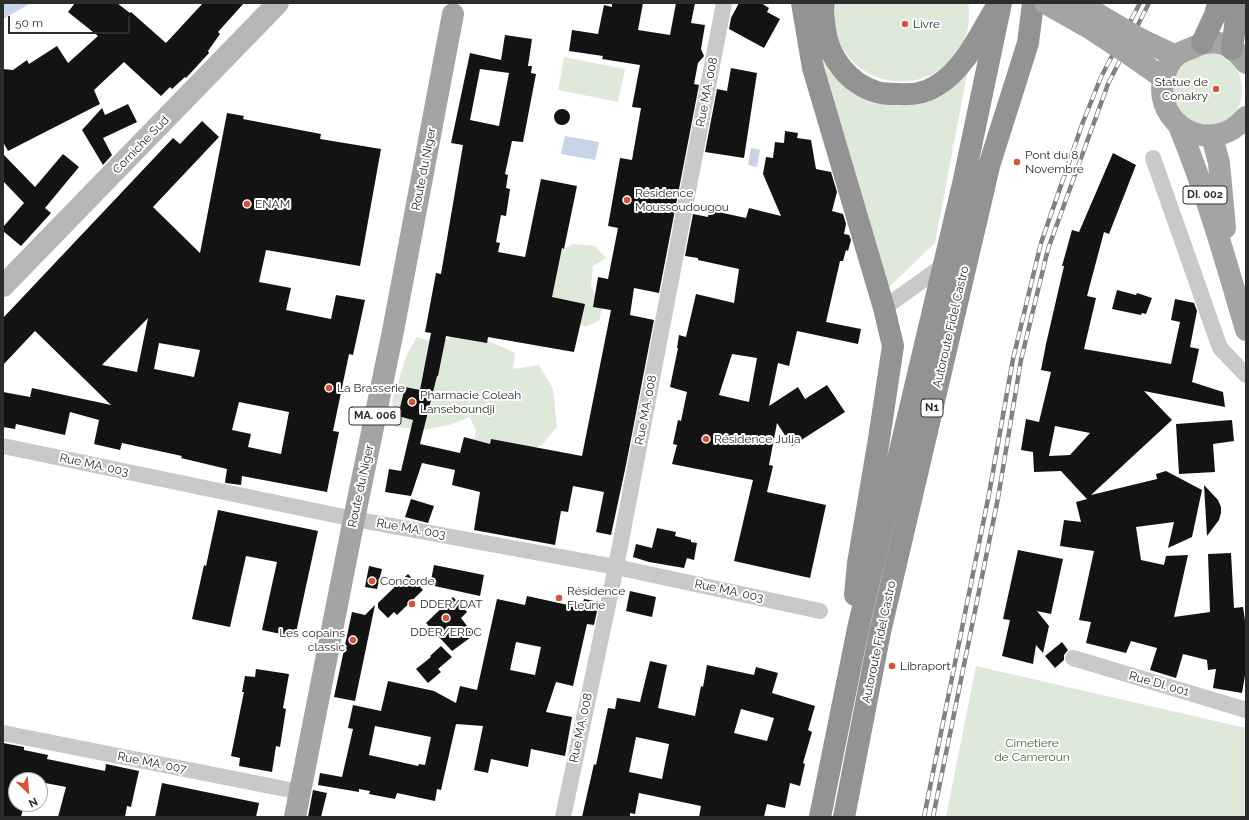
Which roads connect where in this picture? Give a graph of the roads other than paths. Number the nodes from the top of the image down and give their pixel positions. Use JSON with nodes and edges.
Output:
{"nodes":[{"id":1,"x":278,"y":3,"type":"edge"},
{"id":2,"x":724,"y":3,"type":"edge"},
{"id":3,"x":802,"y":3,"type":"edge"},
{"id":4,"x":824,"y":3,"type":"edge"},
{"id":5,"x":1000,"y":3,"type":"edge"},
{"id":6,"x":1033,"y":3,"type":"edge"},
{"id":7,"x":1040,"y":3,"type":"edge"},
{"id":8,"x":1045,"y":3,"type":"edge"},
{"id":9,"x":1079,"y":3,"type":"edge"},
{"id":10,"x":1218,"y":3,"type":"edge"},
{"id":11,"x":1238,"y":3,"type":"edge"},
{"id":12,"x":455,"y":7,"type":"edge"},
{"id":13,"x":1028,"y":43,"type":"junction"},
{"id":14,"x":1202,"y":43,"type":"junction"},
{"id":15,"x":1135,"y":47,"type":"junction"},
{"id":16,"x":1176,"y":56,"type":"junction"},
{"id":17,"x":1239,"y":56,"type":"edge"},
{"id":18,"x":1163,"y":78,"type":"junction"},
{"id":19,"x":1242,"y":124,"type":"edge"},
{"id":20,"x":1180,"y":126,"type":"junction"},
{"id":21,"x":1212,"y":136,"type":"junction"},
{"id":22,"x":1153,"y":158,"type":"dead end"},
{"id":23,"x":944,"y":265,"type":"junction"},
{"id":24,"x":1228,"y":266,"type":"junction"},
{"id":25,"x":3,"y":286,"type":"edge"},
{"id":26,"x":884,"y":308,"type":"junction"},
{"id":27,"x":1246,"y":330,"type":"edge"},
{"id":28,"x":1246,"y":375,"type":"edge"},
{"id":29,"x":3,"y":446,"type":"edge"},
{"id":30,"x":354,"y":519,"type":"junction"},
{"id":31,"x":616,"y":567,"type":"junction"},
{"id":32,"x":820,"y":611,"type":"dead end"},
{"id":33,"x":1073,"y":658,"type":"dead end"},
{"id":34,"x":848,"y":678,"type":"junction"},
{"id":35,"x":1246,"y":710,"type":"edge"},
{"id":36,"x":3,"y":733,"type":"edge"},
{"id":37,"x":300,"y":792,"type":"junction"},
{"id":38,"x":296,"y":817,"type":"edge"},
{"id":39,"x":563,"y":817,"type":"edge"},
{"id":40,"x":820,"y":817,"type":"edge"},
{"id":41,"x":844,"y":817,"type":"edge"}],
"edges":[{"from":1,"to":25,"type":"main road","name":"Corniche Sud"},
{"from":2,"to":31,"type":"street","name":"Rue MA. 008"},
{"from":3,"to":26,"type":"highway"},
{"from":4,"to":5,"type":"highway"},
{"from":5,"to":23,"type":"highway","name":"Autoroute Fidel Castro","number":"N1"},
{"from":6,"to":13,"type":"highway","name":"Autoroute Fidel Castro","number":"N1"},
{"from":7,"to":13,"type":"highway"},
{"from":8,"to":15,"type":"main road","bridge":true},
{"from":9,"to":15,"type":"main road","bridge":true},
{"from":10,"to":14,"type":"highway"},
{"from":11,"to":17,"type":"highway"},
{"from":12,"to":30,"type":"main road","name":"Route du Niger","number":"MA. 006"},
{"from":13,"to":41,"type":"highway","name":"Autoroute Fidel Castro","number":"N1"},
{"from":14,"to":16,"type":"main road"},
{"from":14,"to":17,"type":"main road"},
{"from":15,"to":16,"type":"main road"},
{"from":15,"to":18,"type":"main road"},
{"from":16,"to":18,"type":"main road"},
{"from":18,"to":20,"type":"main road"},
{"from":19,"to":21,"type":"main road"},
{"from":20,"to":21,"type":"main road"},
{"from":20,"to":24,"type":"main road","number":"DI. 002"},
{"from":21,"to":24,"type":"main road","number":"DI. 002"},
{"from":22,"to":28,"type":"street"},
{"from":23,"to":26,"type":"street"},
{"from":23,"to":34,"type":"highway","name":"Autoroute Fidel Castro","number":"N1"},
{"from":24,"to":27,"type":"main road"},
{"from":26,"to":34,"type":"highway"},
{"from":29,"to":30,"type":"street","name":"Rue MA. 003"},
{"from":30,"to":31,"type":"street","name":"Rue MA. 003"},
{"from":30,"to":37,"type":"main road","name":"Route du Niger","number":"MA. 006"},
{"from":31,"to":32,"type":"street","name":"Rue MA. 003"},
{"from":31,"to":39,"type":"street","name":"Rue MA. 008"},
{"from":33,"to":35,"type":"street","name":"Rue DI. 001"},
{"from":34,"to":40,"type":"highway","name":"Autoroute Fidel Castro","number":"N1"},
{"from":36,"to":37,"type":"street","name":"Rue MA. 007"},
{"from":37,"to":38,"type":"main road","name":"Route du Niger","number":"MA. 006"}]}
